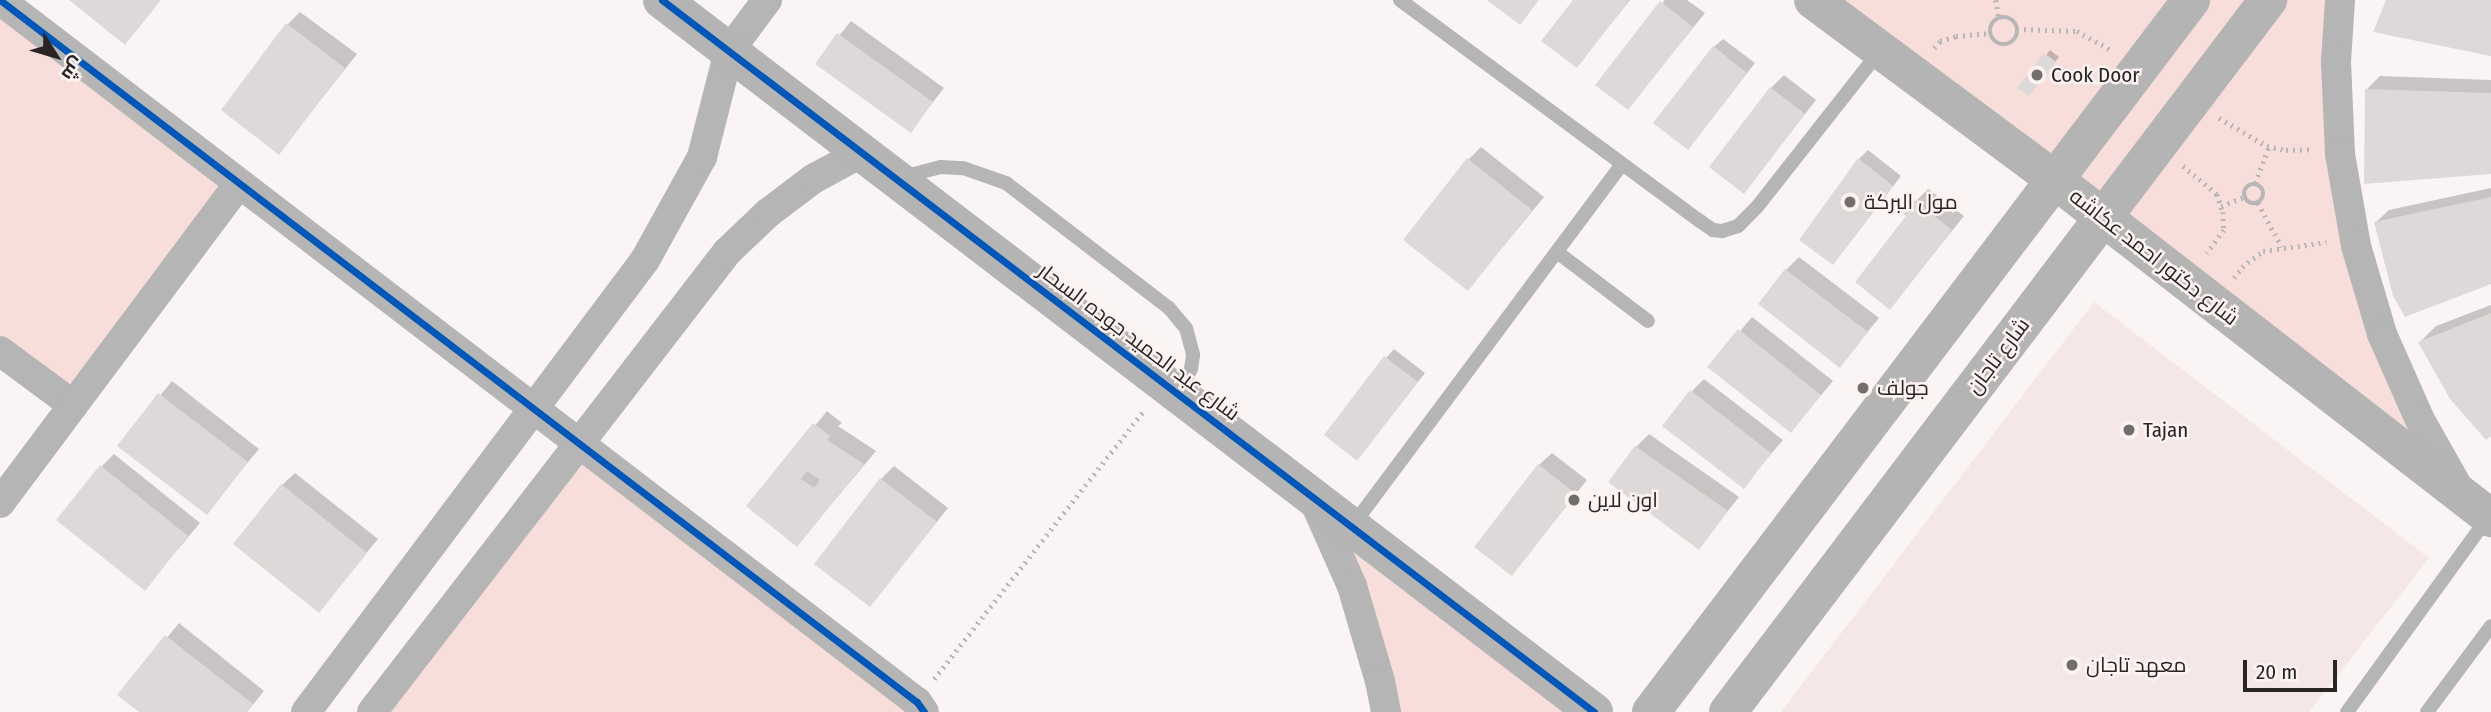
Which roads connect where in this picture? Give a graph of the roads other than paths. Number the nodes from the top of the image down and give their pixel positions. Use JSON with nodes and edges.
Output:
{"nodes":[{"id":1,"x":662,"y":0,"type":"edge"},
{"id":2,"x":768,"y":0,"type":"edge"},
{"id":3,"x":1400,"y":0,"type":"edge"},
{"id":4,"x":1813,"y":0,"type":"edge"},
{"id":5,"x":2191,"y":0,"type":"edge"},
{"id":6,"x":2268,"y":0,"type":"edge"},
{"id":7,"x":2340,"y":0,"type":"edge"},
{"id":8,"x":0,"y":1,"type":"edge"},
{"id":9,"x":729,"y":51,"type":"junction"},
{"id":10,"x":1880,"y":51,"type":"junction"},
{"id":11,"x":863,"y":152,"type":"junction"},
{"id":12,"x":1622,"y":164,"type":"junction"},
{"id":13,"x":897,"y":179,"type":"junction"},
{"id":14,"x":2055,"y":180,"type":"junction"},
{"id":15,"x":239,"y":183,"type":"junction"},
{"id":16,"x":2103,"y":218,"type":"junction"},
{"id":17,"x":1557,"y":252,"type":"junction"},
{"id":18,"x":1648,"y":321,"type":"dead end"},
{"id":19,"x":0,"y":351,"type":"edge"},
{"id":20,"x":1171,"y":388,"type":"junction"},
{"id":21,"x":73,"y":405,"type":"junction"},
{"id":22,"x":533,"y":409,"type":"junction"},
{"id":23,"x":578,"y":443,"type":"junction"},
{"id":24,"x":1312,"y":496,"type":"junction"},
{"id":25,"x":0,"y":503,"type":"edge"},
{"id":26,"x":2481,"y":511,"type":"edge"},
{"id":27,"x":1352,"y":526,"type":"junction"},
{"id":28,"x":2491,"y":626,"type":"edge"},
{"id":29,"x":920,"y":707,"type":"edge"},
{"id":30,"x":306,"y":712,"type":"edge"},
{"id":31,"x":372,"y":712,"type":"edge"},
{"id":32,"x":1385,"y":712,"type":"edge"},
{"id":33,"x":1594,"y":712,"type":"edge"},
{"id":34,"x":1651,"y":712,"type":"edge"},
{"id":35,"x":1728,"y":712,"type":"edge"},
{"id":36,"x":2347,"y":712,"type":"edge"},
{"id":37,"x":2427,"y":712,"type":"edge"}],
"edges":[{"from":1,"to":9,"type":"street","name":"شارع عبد الحميد جوده السحار"},
{"from":2,"to":9,"type":"street"},
{"from":3,"to":12,"type":"lane"},
{"from":4,"to":10,"type":"street","name":"شارع دكتور احمد عكاشه"},
{"from":5,"to":14,"type":"street"},
{"from":6,"to":16,"type":"street","name":"شارع تاجان"},
{"from":7,"to":26,"type":"street"},
{"from":8,"to":15,"type":"street"},
{"from":9,"to":11,"type":"street","name":"شارع عبد الحميد جوده السحار"},
{"from":9,"to":22,"type":"street"},
{"from":10,"to":12,"type":"lane"},
{"from":10,"to":14,"type":"street","name":"شارع دكتور احمد عكاشه"},
{"from":11,"to":13,"type":"street","name":"شارع عبد الحميد جوده السحار"},
{"from":11,"to":23,"type":"street"},
{"from":12,"to":17,"type":"lane"},
{"from":13,"to":20,"type":"street","name":"شارع عبد الحميد جوده السحار"},
{"from":13,"to":20,"type":"lane"},
{"from":14,"to":16,"type":"street","name":"شارع دكتور احمد عكاشه"},
{"from":14,"to":34,"type":"street"},
{"from":15,"to":21,"type":"street"},
{"from":15,"to":22,"type":"street"},
{"from":16,"to":26,"type":"street","name":"شارع دكتور احمد عكاشه"},
{"from":16,"to":35,"type":"street","name":"شارع تاجان"},
{"from":17,"to":18,"type":"lane"},
{"from":17,"to":27,"type":"lane"},
{"from":19,"to":21,"type":"street"},
{"from":20,"to":24,"type":"street","name":"شارع عبد الحميد جوده السحار"},
{"from":21,"to":25,"type":"street"},
{"from":22,"to":23,"type":"street"},
{"from":22,"to":30,"type":"street"},
{"from":23,"to":29,"type":"street"},
{"from":23,"to":31,"type":"street"},
{"from":24,"to":27,"type":"street","name":"شارع عبد الحميد جوده السحار"},
{"from":24,"to":32,"type":"street"},
{"from":26,"to":36,"type":"lane"},
{"from":27,"to":33,"type":"street","name":"شارع عبد الحميد جوده السحار"},
{"from":28,"to":37,"type":"lane"}]}
